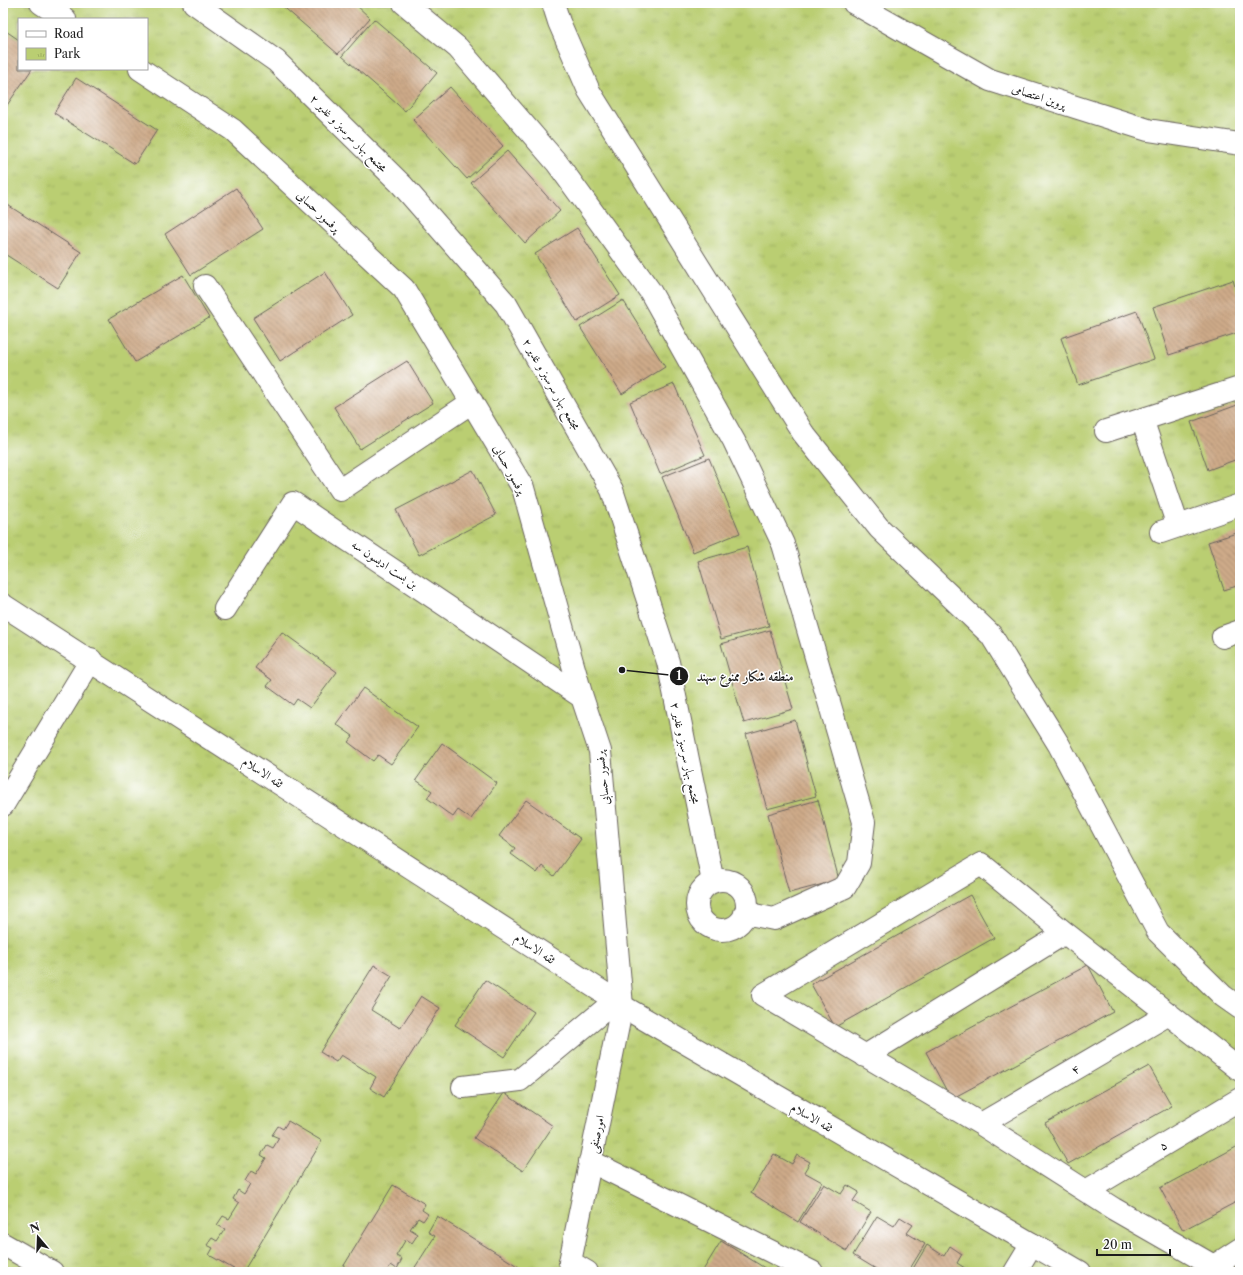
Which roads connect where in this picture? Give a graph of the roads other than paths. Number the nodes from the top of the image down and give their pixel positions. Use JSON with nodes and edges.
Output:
{"nodes":[{"id":1,"x":41,"y":3,"type":"edge"},
{"id":2,"x":194,"y":3,"type":"edge"},
{"id":3,"x":404,"y":3,"type":"edge"},
{"id":4,"x":554,"y":3,"type":"edge"},
{"id":5,"x":854,"y":3,"type":"edge"},
{"id":6,"x":64,"y":18,"type":"edge"},
{"id":7,"x":142,"y":70,"type":"edge"},
{"id":8,"x":1240,"y":144,"type":"edge"},
{"id":9,"x":205,"y":286,"type":"dead end"},
{"id":10,"x":1240,"y":388,"type":"edge"},
{"id":11,"x":472,"y":402,"type":"junction"},
{"id":12,"x":1142,"y":419,"type":"junction"},
{"id":13,"x":1106,"y":431,"type":"dead end"},
{"id":14,"x":1240,"y":505,"type":"edge"},
{"id":15,"x":3,"y":605,"type":"edge"},
{"id":16,"x":225,"y":609,"type":"dead end"},
{"id":17,"x":90,"y":660,"type":"junction"},
{"id":18,"x":582,"y":697,"type":"junction"},
{"id":19,"x":3,"y":805,"type":"edge"},
{"id":20,"x":713,"y":882,"type":"junction"},
{"id":21,"x":746,"y":913,"type":"junction"},
{"id":22,"x":1065,"y":933,"type":"junction"},
{"id":23,"x":618,"y":1004,"type":"junction"},
{"id":24,"x":1240,"y":1008,"type":"edge"},
{"id":25,"x":1169,"y":1014,"type":"junction"},
{"id":26,"x":865,"y":1056,"type":"junction"},
{"id":27,"x":1240,"y":1070,"type":"edge"},
{"id":28,"x":463,"y":1087,"type":"dead end"},
{"id":29,"x":1240,"y":1099,"type":"edge"},
{"id":30,"x":981,"y":1124,"type":"junction"},
{"id":31,"x":590,"y":1161,"type":"junction"},
{"id":32,"x":1086,"y":1191,"type":"junction"},
{"id":33,"x":3,"y":1244,"type":"edge"},
{"id":34,"x":1032,"y":1244,"type":"junction"},
{"id":35,"x":1240,"y":1249,"type":"edge"},
{"id":36,"x":579,"y":1267,"type":"edge"},
{"id":37,"x":1219,"y":1269,"type":"edge"},
{"id":38,"x":52,"y":1272,"type":"edge"},
{"id":39,"x":812,"y":1272,"type":"edge"},
{"id":40,"x":1015,"y":1272,"type":"edge"},
{"id":41,"x":1080,"y":1272,"type":"edge"}],
"edges":[{"from":1,"to":6,"type":"street"},
{"from":2,"to":20,"type":"street","name":"مجتمع بهار سرسبز و غدیر ۲"},
{"from":3,"to":21,"type":"street"},
{"from":4,"to":24,"type":"street"},
{"from":5,"to":8,"type":"street","name":"پروین اعتصامی"},
{"from":7,"to":11,"type":"street","name":"پرفسور حسابی"},
{"from":9,"to":11,"type":"street"},
{"from":10,"to":12,"type":"street"},
{"from":11,"to":18,"type":"street","name":"پرفسور حسابی"},
{"from":12,"to":13,"type":"street"},
{"from":12,"to":14,"type":"street"},
{"from":15,"to":17,"type":"street","name":"ثقه الاسلام"},
{"from":16,"to":18,"type":"street","name":"بن بست ادیسون سه"},
{"from":17,"to":19,"type":"street"},
{"from":17,"to":23,"type":"street","name":"ثقه الاسلام"},
{"from":18,"to":23,"type":"street","name":"پرفسور حسابی"},
{"from":20,"to":21,"type":"street"},
{"from":20,"to":21,"type":"street"},
{"from":22,"to":25,"type":"street"},
{"from":22,"to":26,"type":"street"},
{"from":22,"to":26,"type":"street"},
{"from":23,"to":28,"type":"street"},
{"from":23,"to":31,"type":"street","name":"امورصنفی"},
{"from":23,"to":34,"type":"street","name":"ثقه الاسلام"},
{"from":25,"to":27,"type":"street"},
{"from":25,"to":30,"type":"street","name":"۴"},
{"from":26,"to":30,"type":"street"},
{"from":29,"to":32,"type":"street","name":"۵"},
{"from":30,"to":32,"type":"street"},
{"from":31,"to":36,"type":"street","name":"امورصنفی"},
{"from":31,"to":39,"type":"street"},
{"from":32,"to":37,"type":"street"},
{"from":33,"to":38,"type":"street"},
{"from":34,"to":40,"type":"street"},
{"from":34,"to":41,"type":"street","name":"ثقه الاسلام"},
{"from":35,"to":37,"type":"street"}]}
